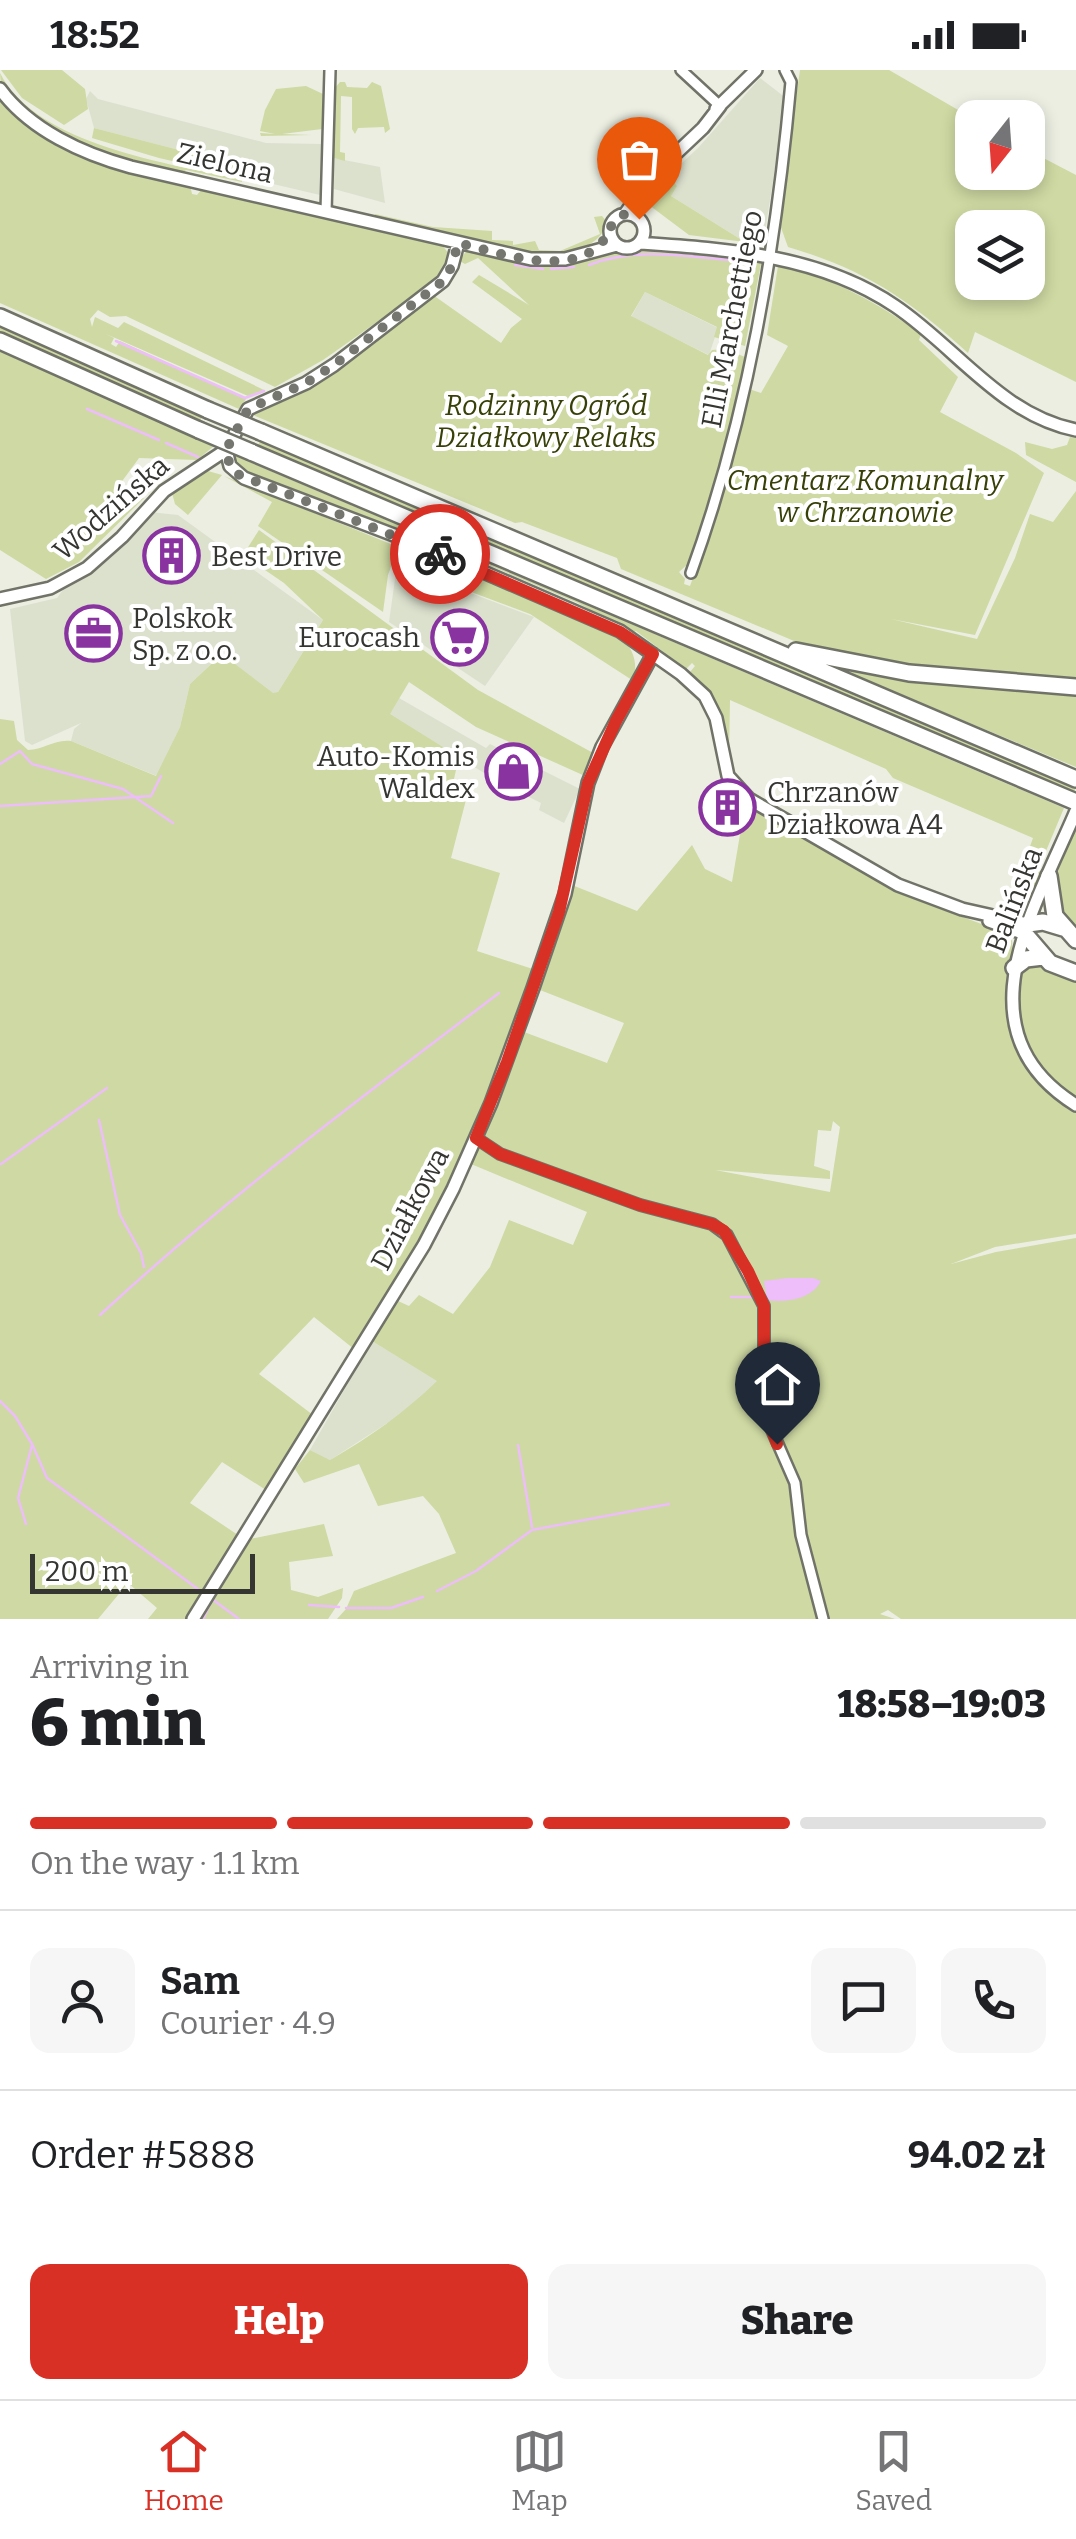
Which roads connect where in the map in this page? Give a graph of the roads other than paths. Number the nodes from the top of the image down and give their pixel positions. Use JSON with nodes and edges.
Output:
{"nodes":[{"id":1,"x":330,"y":70,"type":"edge"},
{"id":2,"x":681,"y":70,"type":"edge"},
{"id":3,"x":756,"y":70,"type":"edge"},
{"id":4,"x":785,"y":70,"type":"edge"},
{"id":5,"x":0,"y":89,"type":"edge"},
{"id":6,"x":720,"y":106,"type":"junction"},
{"id":7,"x":643,"y":188,"type":"junction"},
{"id":8,"x":326,"y":212,"type":"junction"},
{"id":9,"x":625,"y":214,"type":"junction"},
{"id":10,"x":640,"y":231,"type":"junction"},
{"id":11,"x":614,"y":240,"type":"junction"},
{"id":12,"x":458,"y":243,"type":"junction"},
{"id":13,"x":768,"y":256,"type":"junction"},
{"id":14,"x":0,"y":317,"type":"edge"},
{"id":15,"x":0,"y":342,"type":"edge"},
{"id":16,"x":1076,"y":430,"type":"edge"},
{"id":17,"x":226,"y":450,"type":"junction"},
{"id":18,"x":230,"y":466,"type":"junction"},
{"id":19,"x":196,"y":468,"type":"junction"},
{"id":20,"x":691,"y":573,"type":"dead end"},
{"id":21,"x":0,"y":599,"type":"edge"},
{"id":22,"x":748,"y":640,"type":"junction"},
{"id":23,"x":653,"y":654,"type":"junction"},
{"id":24,"x":1076,"y":686,"type":"edge"},
{"id":25,"x":1076,"y":779,"type":"edge"},
{"id":26,"x":1076,"y":802,"type":"edge"},
{"id":27,"x":1076,"y":812,"type":"edge"},
{"id":28,"x":1048,"y":876,"type":"junction"},
{"id":29,"x":1063,"y":928,"type":"junction"},
{"id":30,"x":1026,"y":929,"type":"junction"},
{"id":31,"x":1076,"y":940,"type":"edge"},
{"id":32,"x":1043,"y":956,"type":"junction"},
{"id":33,"x":1014,"y":968,"type":"junction"},
{"id":34,"x":1076,"y":973,"type":"edge"},
{"id":35,"x":1076,"y":1104,"type":"edge"},
{"id":36,"x":476,"y":1138,"type":"junction"},
{"id":37,"x":193,"y":1619,"type":"edge"},
{"id":38,"x":823,"y":1619,"type":"edge"}],
"edges":[{"from":1,"to":8,"type":"street"},
{"from":2,"to":6,"type":"street"},
{"from":3,"to":6,"type":"street"},
{"from":4,"to":13,"type":"street","name":"Elli Marchettiego"},
{"from":5,"to":8,"type":"street","name":"Zielona"},
{"from":6,"to":7,"type":"street"},
{"from":7,"to":9,"type":"street"},
{"from":7,"to":10,"type":"street"},
{"from":8,"to":12,"type":"street","name":"Zielona"},
{"from":9,"to":10,"type":"street"},
{"from":9,"to":11,"type":"street"},
{"from":10,"to":11,"type":"street"},
{"from":10,"to":13,"type":"street"},
{"from":11,"to":12,"type":"street"},
{"from":12,"to":17,"type":"street","name":"Wodzińska"},
{"from":13,"to":16,"type":"street"},
{"from":13,"to":20,"type":"street","name":"Elli Marchettiego"},
{"from":14,"to":22,"type":"highway","bridge":true},
{"from":15,"to":26,"type":"highway","bridge":true},
{"from":17,"to":18,"type":"street"},
{"from":17,"to":19,"type":"street","name":"Wodzińska"},
{"from":18,"to":19,"type":"street","name":"Wodzińska"},
{"from":18,"to":23,"type":"street"},
{"from":19,"to":21,"type":"street","name":"Wodzińska"},
{"from":22,"to":24,"type":"highway"},
{"from":22,"to":25,"type":"highway"},
{"from":23,"to":30,"type":"street"},
{"from":23,"to":36,"type":"street","name":"Działkowa"},
{"from":27,"to":28,"type":"street","name":"Balińska"},
{"from":28,"to":29,"type":"highway"},
{"from":28,"to":30,"type":"street","name":"Balińska"},
{"from":29,"to":30,"type":"highway"},
{"from":29,"to":31,"type":"highway"},
{"from":30,"to":32,"type":"highway"},
{"from":30,"to":33,"type":"street","name":"Balińska"},
{"from":32,"to":33,"type":"highway"},
{"from":32,"to":34,"type":"highway"},
{"from":33,"to":35,"type":"street","name":"Balińska"},
{"from":36,"to":37,"type":"street","name":"Działkowa"},
{"from":36,"to":38,"type":"street"}]}
